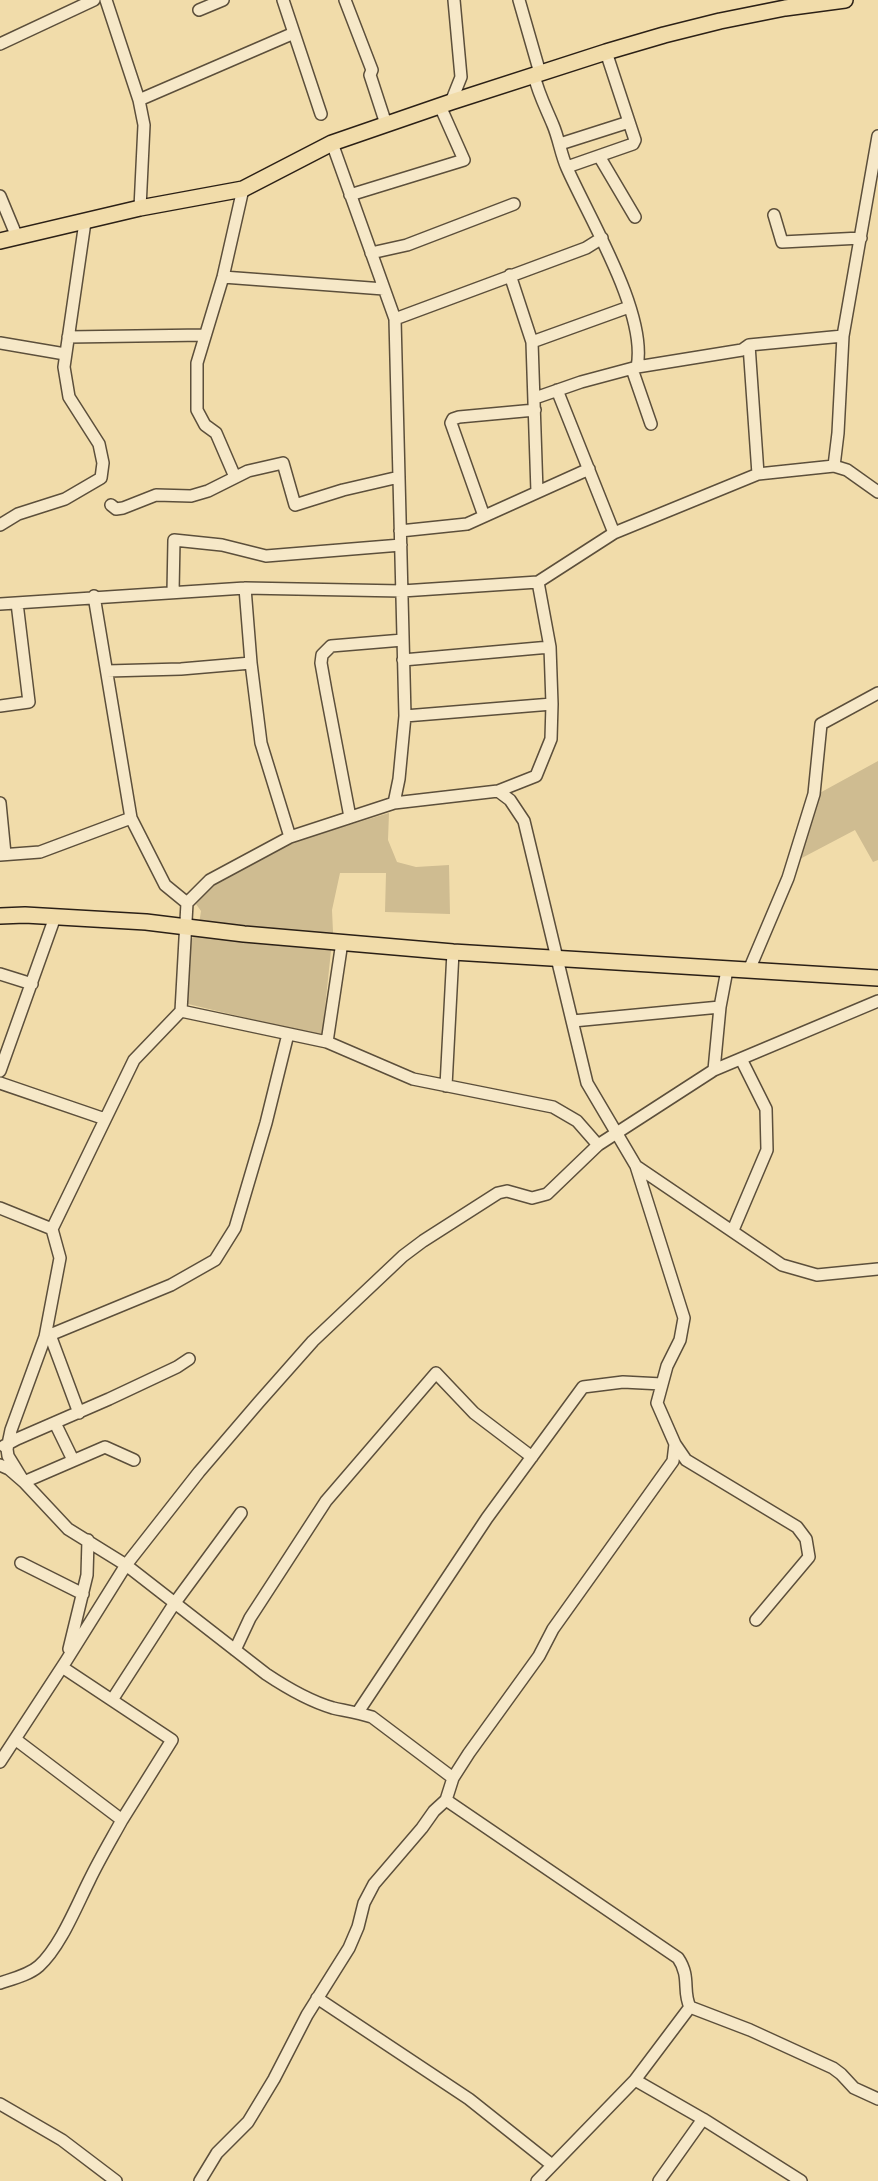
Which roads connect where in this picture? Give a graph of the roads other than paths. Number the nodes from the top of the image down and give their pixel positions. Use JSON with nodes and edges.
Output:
{"nodes":[{"id":1,"x":94,"y":0,"type":"edge"},
{"id":2,"x":106,"y":0,"type":"edge"},
{"id":3,"x":224,"y":0,"type":"edge"},
{"id":4,"x":283,"y":0,"type":"edge"},
{"id":5,"x":345,"y":0,"type":"edge"},
{"id":6,"x":454,"y":0,"type":"edge"},
{"id":7,"x":519,"y":0,"type":"edge"},
{"id":8,"x":845,"y":0,"type":"edge"},
{"id":9,"x":70,"y":5,"type":"edge"},
{"id":10,"x":199,"y":10,"type":"dead end"},
{"id":11,"x":294,"y":33,"type":"junction"},
{"id":12,"x":0,"y":44,"type":"edge"},
{"id":13,"x":606,"y":52,"type":"junction"},
{"id":14,"x":537,"y":74,"type":"junction"},
{"id":15,"x":139,"y":100,"type":"junction"},
{"id":16,"x":445,"y":104,"type":"junction"},
{"id":17,"x":321,"y":114,"type":"dead end"},
{"id":18,"x":629,"y":122,"type":"junction"},
{"id":19,"x":386,"y":124,"type":"junction"},
{"id":20,"x":878,"y":136,"type":"edge"},
{"id":21,"x":332,"y":143,"type":"junction"},
{"id":22,"x":560,"y":144,"type":"junction"},
{"id":23,"x":599,"y":156,"type":"junction"},
{"id":24,"x":566,"y":167,"type":"junction"},
{"id":25,"x":243,"y":189,"type":"junction"},
{"id":26,"x":350,"y":194,"type":"junction"},
{"id":27,"x":0,"y":196,"type":"edge"},
{"id":28,"x":514,"y":204,"type":"dead end"},
{"id":29,"x":140,"y":208,"type":"junction"},
{"id":30,"x":774,"y":216,"type":"dead end"},
{"id":31,"x":635,"y":217,"type":"dead end"},
{"id":32,"x":85,"y":222,"type":"junction"},
{"id":33,"x":17,"y":237,"type":"junction"},
{"id":34,"x":602,"y":238,"type":"junction"},
{"id":35,"x":861,"y":238,"type":"junction"},
{"id":36,"x":0,"y":241,"type":"edge"},
{"id":37,"x":371,"y":253,"type":"junction"},
{"id":38,"x":510,"y":275,"type":"junction"},
{"id":39,"x":223,"y":276,"type":"junction"},
{"id":40,"x":384,"y":289,"type":"junction"},
{"id":41,"x":629,"y":307,"type":"junction"},
{"id":42,"x":395,"y":318,"type":"junction"},
{"id":43,"x":205,"y":335,"type":"junction"},
{"id":44,"x":844,"y":336,"type":"junction"},
{"id":45,"x":68,"y":337,"type":"junction"},
{"id":46,"x":532,"y":342,"type":"junction"},
{"id":47,"x":0,"y":343,"type":"edge"},
{"id":48,"x":749,"y":346,"type":"junction"},
{"id":49,"x":66,"y":354,"type":"junction"},
{"id":50,"x":634,"y":368,"type":"junction"},
{"id":51,"x":557,"y":390,"type":"junction"},
{"id":52,"x":535,"y":398,"type":"junction"},
{"id":53,"x":535,"y":410,"type":"junction"},
{"id":54,"x":651,"y":424,"type":"dead end"},
{"id":55,"x":834,"y":466,"type":"junction"},
{"id":56,"x":589,"y":469,"type":"junction"},
{"id":57,"x":758,"y":474,"type":"junction"},
{"id":58,"x":235,"y":477,"type":"junction"},
{"id":59,"x":399,"y":477,"type":"junction"},
{"id":60,"x":537,"y":492,"type":"junction"},
{"id":61,"x":878,"y":492,"type":"edge"},
{"id":62,"x":111,"y":505,"type":"dead end"},
{"id":63,"x":484,"y":516,"type":"junction"},
{"id":64,"x":0,"y":525,"type":"edge"},
{"id":65,"x":400,"y":531,"type":"junction"},
{"id":66,"x":614,"y":532,"type":"junction"},
{"id":67,"x":401,"y":545,"type":"junction"},
{"id":68,"x":538,"y":582,"type":"junction"},
{"id":69,"x":245,"y":588,"type":"junction"},
{"id":70,"x":402,"y":591,"type":"junction"},
{"id":71,"x":173,"y":592,"type":"junction"},
{"id":72,"x":94,"y":596,"type":"junction"},
{"id":73,"x":17,"y":603,"type":"junction"},
{"id":74,"x":0,"y":604,"type":"edge"},
{"id":75,"x":403,"y":640,"type":"junction"},
{"id":76,"x":550,"y":647,"type":"junction"},
{"id":77,"x":403,"y":660,"type":"junction"},
{"id":78,"x":251,"y":664,"type":"junction"},
{"id":79,"x":107,"y":671,"type":"junction"},
{"id":80,"x":878,"y":694,"type":"edge"},
{"id":81,"x":552,"y":704,"type":"junction"},
{"id":82,"x":0,"y":706,"type":"edge"},
{"id":83,"x":405,"y":716,"type":"junction"},
{"id":84,"x":498,"y":791,"type":"junction"},
{"id":85,"x":0,"y":803,"type":"edge"},
{"id":86,"x":394,"y":803,"type":"junction"},
{"id":87,"x":350,"y":817,"type":"junction"},
{"id":88,"x":131,"y":818,"type":"junction"},
{"id":89,"x":290,"y":837,"type":"junction"},
{"id":90,"x":3,"y":854,"type":"edge"},
{"id":91,"x":187,"y":903,"type":"junction"},
{"id":92,"x":0,"y":916,"type":"edge"},
{"id":93,"x":55,"y":917,"type":"junction"},
{"id":94,"x":185,"y":927,"type":"junction"},
{"id":95,"x":342,"y":942,"type":"junction"},
{"id":96,"x":453,"y":952,"type":"junction"},
{"id":97,"x":559,"y":959,"type":"junction"},
{"id":98,"x":727,"y":970,"type":"junction"},
{"id":99,"x":749,"y":970,"type":"junction"},
{"id":100,"x":0,"y":974,"type":"edge"},
{"id":101,"x":878,"y":978,"type":"edge"},
{"id":102,"x":32,"y":984,"type":"junction"},
{"id":103,"x":878,"y":1001,"type":"edge"},
{"id":104,"x":720,"y":1008,"type":"junction"},
{"id":105,"x":181,"y":1011,"type":"junction"},
{"id":106,"x":573,"y":1021,"type":"junction"},
{"id":107,"x":288,"y":1034,"type":"junction"},
{"id":108,"x":327,"y":1042,"type":"junction"},
{"id":109,"x":741,"y":1059,"type":"junction"},
{"id":110,"x":714,"y":1070,"type":"junction"},
{"id":111,"x":0,"y":1071,"type":"edge"},
{"id":112,"x":0,"y":1083,"type":"edge"},
{"id":113,"x":446,"y":1086,"type":"junction"},
{"id":114,"x":105,"y":1119,"type":"junction"},
{"id":115,"x":617,"y":1133,"type":"junction"},
{"id":116,"x":598,"y":1146,"type":"junction"},
{"id":117,"x":636,"y":1166,"type":"junction"},
{"id":118,"x":0,"y":1208,"type":"edge"},
{"id":119,"x":52,"y":1229,"type":"junction"},
{"id":120,"x":733,"y":1230,"type":"junction"},
{"id":121,"x":878,"y":1269,"type":"edge"},
{"id":122,"x":48,"y":1336,"type":"junction"},
{"id":123,"x":189,"y":1359,"type":"dead end"},
{"id":124,"x":662,"y":1384,"type":"junction"},
{"id":125,"x":79,"y":1413,"type":"junction"},
{"id":126,"x":56,"y":1423,"type":"junction"},
{"id":127,"x":676,"y":1444,"type":"junction"},
{"id":128,"x":4,"y":1446,"type":"edge"},
{"id":129,"x":532,"y":1457,"type":"junction"},
{"id":130,"x":73,"y":1460,"type":"junction"},
{"id":131,"x":134,"y":1460,"type":"dead end"},
{"id":132,"x":0,"y":1465,"type":"edge"},
{"id":133,"x":24,"y":1482,"type":"junction"},
{"id":134,"x":241,"y":1513,"type":"dead end"},
{"id":135,"x":88,"y":1540,"type":"junction"},
{"id":136,"x":21,"y":1564,"type":"dead end"},
{"id":137,"x":126,"y":1565,"type":"junction"},
{"id":138,"x":83,"y":1594,"type":"junction"},
{"id":139,"x":174,"y":1604,"type":"junction"},
{"id":140,"x":756,"y":1620,"type":"dead end"},
{"id":141,"x":235,"y":1650,"type":"junction"},
{"id":142,"x":64,"y":1664,"type":"junction"},
{"id":143,"x":112,"y":1700,"type":"junction"},
{"id":144,"x":358,"y":1712,"type":"junction"},
{"id":145,"x":15,"y":1739,"type":"junction"},
{"id":146,"x":0,"y":1762,"type":"edge"},
{"id":147,"x":453,"y":1778,"type":"junction"},
{"id":148,"x":446,"y":1800,"type":"junction"},
{"id":149,"x":122,"y":1820,"type":"junction"},
{"id":150,"x":0,"y":1983,"type":"edge"},
{"id":151,"x":318,"y":1998,"type":"junction"},
{"id":152,"x":690,"y":2008,"type":"junction"},
{"id":153,"x":635,"y":2080,"type":"junction"},
{"id":154,"x":878,"y":2100,"type":"edge"},
{"id":155,"x":0,"y":2104,"type":"edge"},
{"id":156,"x":703,"y":2118,"type":"junction"},
{"id":157,"x":552,"y":2165,"type":"junction"},
{"id":158,"x":116,"y":2181,"type":"edge"},
{"id":159,"x":200,"y":2181,"type":"edge"},
{"id":160,"x":537,"y":2181,"type":"edge"},
{"id":161,"x":659,"y":2181,"type":"edge"},
{"id":162,"x":801,"y":2181,"type":"edge"}],
"edges":[{"from":1,"to":9,"type":"street"},
{"from":2,"to":15,"type":"street"},
{"from":3,"to":10,"type":"street"},
{"from":4,"to":11,"type":"street"},
{"from":5,"to":19,"type":"street"},
{"from":6,"to":16,"type":"street"},
{"from":7,"to":14,"type":"street"},
{"from":8,"to":13,"type":"main road"},
{"from":9,"to":12,"type":"street"},
{"from":11,"to":15,"type":"street"},
{"from":11,"to":17,"type":"street"},
{"from":13,"to":14,"type":"main road"},
{"from":13,"to":18,"type":"street"},
{"from":14,"to":16,"type":"main road"},
{"from":14,"to":22,"type":"street"},
{"from":15,"to":29,"type":"street"},
{"from":16,"to":19,"type":"main road"},
{"from":16,"to":26,"type":"street"},
{"from":18,"to":22,"type":"street"},
{"from":18,"to":23,"type":"street"},
{"from":19,"to":21,"type":"main road"},
{"from":20,"to":35,"type":"street"},
{"from":21,"to":25,"type":"main road"},
{"from":21,"to":26,"type":"street"},
{"from":22,"to":24,"type":"street"},
{"from":23,"to":24,"type":"street"},
{"from":23,"to":31,"type":"street"},
{"from":24,"to":34,"type":"street"},
{"from":25,"to":29,"type":"main road"},
{"from":25,"to":39,"type":"street"},
{"from":26,"to":37,"type":"street"},
{"from":27,"to":33,"type":"street"},
{"from":28,"to":37,"type":"street"},
{"from":29,"to":32,"type":"main road"},
{"from":30,"to":35,"type":"street"},
{"from":32,"to":33,"type":"main road"},
{"from":32,"to":45,"type":"street"},
{"from":33,"to":36,"type":"main road"},
{"from":34,"to":38,"type":"street"},
{"from":34,"to":41,"type":"street"},
{"from":35,"to":44,"type":"street"},
{"from":37,"to":40,"type":"street"},
{"from":38,"to":42,"type":"street"},
{"from":38,"to":46,"type":"street"},
{"from":39,"to":40,"type":"street"},
{"from":39,"to":43,"type":"street"},
{"from":40,"to":42,"type":"street"},
{"from":41,"to":46,"type":"street"},
{"from":41,"to":50,"type":"street"},
{"from":42,"to":59,"type":"street"},
{"from":43,"to":45,"type":"street"},
{"from":43,"to":58,"type":"street"},
{"from":44,"to":48,"type":"street"},
{"from":44,"to":55,"type":"street"},
{"from":45,"to":49,"type":"street"},
{"from":46,"to":52,"type":"street"},
{"from":47,"to":49,"type":"street"},
{"from":48,"to":50,"type":"street"},
{"from":48,"to":57,"type":"street"},
{"from":49,"to":64,"type":"street"},
{"from":50,"to":51,"type":"street"},
{"from":50,"to":54,"type":"street"},
{"from":51,"to":52,"type":"street"},
{"from":51,"to":56,"type":"street"},
{"from":52,"to":53,"type":"street"},
{"from":53,"to":60,"type":"street"},
{"from":53,"to":63,"type":"street"},
{"from":55,"to":57,"type":"street"},
{"from":55,"to":61,"type":"street"},
{"from":56,"to":60,"type":"street"},
{"from":56,"to":66,"type":"street"},
{"from":57,"to":66,"type":"street"},
{"from":58,"to":59,"type":"street"},
{"from":58,"to":62,"type":"street"},
{"from":59,"to":65,"type":"street"},
{"from":60,"to":63,"type":"street"},
{"from":63,"to":65,"type":"street"},
{"from":65,"to":67,"type":"street"},
{"from":66,"to":68,"type":"street"},
{"from":67,"to":70,"type":"street"},
{"from":67,"to":71,"type":"street"},
{"from":68,"to":70,"type":"street"},
{"from":68,"to":76,"type":"street"},
{"from":69,"to":70,"type":"street"},
{"from":69,"to":71,"type":"street"},
{"from":69,"to":78,"type":"street"},
{"from":70,"to":75,"type":"street"},
{"from":71,"to":72,"type":"street"},
{"from":72,"to":73,"type":"street"},
{"from":72,"to":79,"type":"street"},
{"from":73,"to":74,"type":"street"},
{"from":73,"to":82,"type":"street"},
{"from":75,"to":77,"type":"street"},
{"from":75,"to":87,"type":"street"},
{"from":76,"to":77,"type":"street"},
{"from":76,"to":81,"type":"street"},
{"from":77,"to":83,"type":"street"},
{"from":78,"to":79,"type":"street"},
{"from":78,"to":89,"type":"street"},
{"from":79,"to":88,"type":"street"},
{"from":80,"to":99,"type":"street"},
{"from":81,"to":83,"type":"street"},
{"from":81,"to":84,"type":"street"},
{"from":83,"to":86,"type":"street"},
{"from":84,"to":86,"type":"street"},
{"from":84,"to":97,"type":"street"},
{"from":85,"to":90,"type":"street"},
{"from":86,"to":87,"type":"street"},
{"from":87,"to":89,"type":"street"},
{"from":88,"to":90,"type":"street"},
{"from":88,"to":91,"type":"street"},
{"from":89,"to":91,"type":"street"},
{"from":91,"to":94,"type":"street"},
{"from":92,"to":93,"type":"main road"},
{"from":93,"to":94,"type":"main road"},
{"from":93,"to":102,"type":"street"},
{"from":94,"to":95,"type":"main road"},
{"from":94,"to":105,"type":"street"},
{"from":95,"to":96,"type":"main road"},
{"from":95,"to":108,"type":"street"},
{"from":96,"to":97,"type":"main road"},
{"from":96,"to":113,"type":"street"},
{"from":97,"to":98,"type":"main road"},
{"from":97,"to":106,"type":"street"},
{"from":98,"to":99,"type":"main road"},
{"from":98,"to":104,"type":"street"},
{"from":99,"to":101,"type":"main road"},
{"from":100,"to":102,"type":"street"},
{"from":102,"to":111,"type":"street"},
{"from":103,"to":109,"type":"street"},
{"from":104,"to":106,"type":"street"},
{"from":104,"to":110,"type":"street"},
{"from":105,"to":107,"type":"street"},
{"from":105,"to":114,"type":"street"},
{"from":106,"to":115,"type":"street"},
{"from":107,"to":108,"type":"street"},
{"from":107,"to":122,"type":"street"},
{"from":108,"to":113,"type":"street"},
{"from":109,"to":110,"type":"street"},
{"from":109,"to":120,"type":"street"},
{"from":110,"to":115,"type":"street"},
{"from":112,"to":114,"type":"street"},
{"from":113,"to":116,"type":"street"},
{"from":114,"to":119,"type":"street"},
{"from":115,"to":116,"type":"street"},
{"from":115,"to":117,"type":"street"},
{"from":116,"to":137,"type":"street"},
{"from":117,"to":120,"type":"street"},
{"from":117,"to":124,"type":"street"},
{"from":118,"to":119,"type":"street"},
{"from":119,"to":122,"type":"street"},
{"from":120,"to":121,"type":"street"},
{"from":122,"to":125,"type":"street"},
{"from":122,"to":128,"type":"street"},
{"from":123,"to":125,"type":"street"},
{"from":124,"to":127,"type":"street"},
{"from":124,"to":129,"type":"street"},
{"from":125,"to":126,"type":"street"},
{"from":126,"to":128,"type":"street"},
{"from":126,"to":130,"type":"street"},
{"from":127,"to":140,"type":"street"},
{"from":127,"to":147,"type":"street"},
{"from":128,"to":133,"type":"street"},
{"from":129,"to":141,"type":"street"},
{"from":129,"to":144,"type":"street"},
{"from":130,"to":131,"type":"street"},
{"from":130,"to":133,"type":"street"},
{"from":132,"to":133,"type":"street"},
{"from":133,"to":135,"type":"street"},
{"from":134,"to":139,"type":"street"},
{"from":135,"to":137,"type":"street"},
{"from":135,"to":138,"type":"street"},
{"from":136,"to":138,"type":"street"},
{"from":137,"to":139,"type":"street"},
{"from":137,"to":142,"type":"street"},
{"from":138,"to":142,"type":"street"},
{"from":139,"to":141,"type":"street"},
{"from":139,"to":143,"type":"street"},
{"from":141,"to":144,"type":"street"},
{"from":142,"to":143,"type":"street"},
{"from":142,"to":145,"type":"street"},
{"from":143,"to":149,"type":"street"},
{"from":144,"to":147,"type":"street"},
{"from":145,"to":146,"type":"street"},
{"from":145,"to":149,"type":"street"},
{"from":147,"to":148,"type":"street"},
{"from":148,"to":151,"type":"street"},
{"from":148,"to":152,"type":"street"},
{"from":149,"to":150,"type":"street"},
{"from":151,"to":157,"type":"street"},
{"from":151,"to":159,"type":"street"},
{"from":152,"to":153,"type":"street"},
{"from":152,"to":154,"type":"street"},
{"from":153,"to":156,"type":"street"},
{"from":153,"to":157,"type":"street"},
{"from":155,"to":158,"type":"street"},
{"from":156,"to":161,"type":"street"},
{"from":156,"to":162,"type":"street"},
{"from":157,"to":160,"type":"street"}]}
